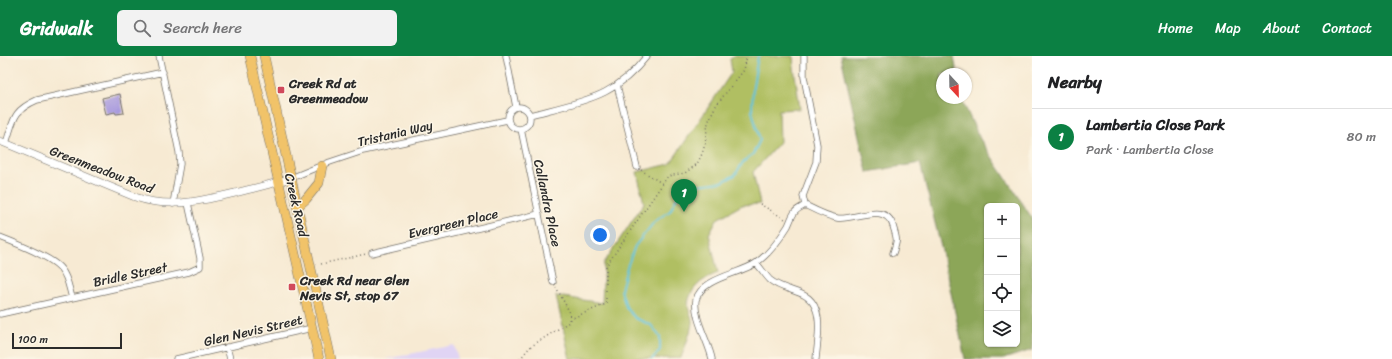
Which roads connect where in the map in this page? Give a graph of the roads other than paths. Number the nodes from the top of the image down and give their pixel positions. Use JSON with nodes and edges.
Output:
{"nodes":[{"id":1,"x":159,"y":56,"type":"edge"},
{"id":2,"x":250,"y":56,"type":"edge"},
{"id":3,"x":264,"y":56,"type":"edge"},
{"id":4,"x":506,"y":56,"type":"edge"},
{"id":5,"x":647,"y":56,"type":"edge"},
{"id":6,"x":804,"y":56,"type":"edge"},
{"id":7,"x":163,"y":72,"type":"junction"},
{"id":8,"x":617,"y":85,"type":"junction"},
{"id":9,"x":516,"y":106,"type":"junction"},
{"id":10,"x":530,"y":115,"type":"junction"},
{"id":11,"x":507,"y":120,"type":"junction"},
{"id":12,"x":521,"y":129,"type":"junction"},
{"id":13,"x":3,"y":142,"type":"edge"},
{"id":14,"x":322,"y":166,"type":"junction"},
{"id":15,"x":637,"y":168,"type":"road end"},
{"id":16,"x":291,"y":178,"type":"junction"},
{"id":17,"x":279,"y":182,"type":"junction"},
{"id":18,"x":188,"y":203,"type":"junction"},
{"id":19,"x":173,"y":204,"type":"junction"},
{"id":20,"x":805,"y":205,"type":"junction"},
{"id":21,"x":298,"y":206,"type":"junction"},
{"id":22,"x":539,"y":214,"type":"junction"},
{"id":23,"x":0,"y":237,"type":"edge"},
{"id":24,"x":372,"y":253,"type":"road end"},
{"id":25,"x":893,"y":253,"type":"dead end"},
{"id":26,"x":756,"y":263,"type":"junction"},
{"id":27,"x":553,"y":282,"type":"road end"},
{"id":28,"x":72,"y":298,"type":"junction"},
{"id":29,"x":0,"y":314,"type":"edge"},
{"id":30,"x":312,"y":328,"type":"junction"},
{"id":31,"x":227,"y":347,"type":"junction"},
{"id":32,"x":176,"y":359,"type":"edge"},
{"id":33,"x":230,"y":359,"type":"edge"},
{"id":34,"x":319,"y":359,"type":"edge"},
{"id":35,"x":332,"y":359,"type":"edge"},
{"id":36,"x":712,"y":359,"type":"edge"},
{"id":37,"x":816,"y":359,"type":"edge"}],
"edges":[{"from":1,"to":7,"type":"street"},
{"from":2,"to":17,"type":"main road","name":"Creek Road"},
{"from":3,"to":16,"type":"main road","name":"Creek Road"},
{"from":4,"to":9,"type":"street"},
{"from":5,"to":8,"type":"street"},
{"from":6,"to":20,"type":"street"},
{"from":7,"to":13,"type":"street"},
{"from":7,"to":19,"type":"street"},
{"from":8,"to":10,"type":"street"},
{"from":8,"to":15,"type":"street"},
{"from":9,"to":10,"type":"street"},
{"from":9,"to":11,"type":"street"},
{"from":10,"to":12,"type":"street"},
{"from":11,"to":12,"type":"street"},
{"from":11,"to":14,"type":"street","name":"Tristania Way"},
{"from":12,"to":22,"type":"street","name":"Callandra Place"},
{"from":13,"to":19,"type":"street","name":"Greenmeadow Road"},
{"from":14,"to":16,"type":"street","name":"Tristania Way"},
{"from":14,"to":21,"type":"main road"},
{"from":16,"to":17,"type":"street","name":"Greenmeadow Road"},
{"from":16,"to":21,"type":"main road","name":"Creek Road"},
{"from":17,"to":18,"type":"street","name":"Greenmeadow Road"},
{"from":17,"to":30,"type":"main road","name":"Creek Road"},
{"from":18,"to":19,"type":"street","name":"Greenmeadow Road"},
{"from":18,"to":28,"type":"street","name":"Bridle Street"},
{"from":20,"to":25,"type":"street"},
{"from":20,"to":26,"type":"street"},
{"from":21,"to":35,"type":"main road","name":"Creek Road"},
{"from":22,"to":24,"type":"street","name":"Evergreen Place"},
{"from":22,"to":27,"type":"street","name":"Callandra Place"},
{"from":23,"to":28,"type":"street"},
{"from":26,"to":36,"type":"street"},
{"from":26,"to":37,"type":"street"},
{"from":28,"to":29,"type":"street","name":"Bridle Street"},
{"from":30,"to":31,"type":"street","name":"Glen Nevis Street"},
{"from":30,"to":34,"type":"main road","name":"Creek Road"},
{"from":31,"to":32,"type":"street","name":"Glen Nevis Street"},
{"from":31,"to":33,"type":"street"}]}
